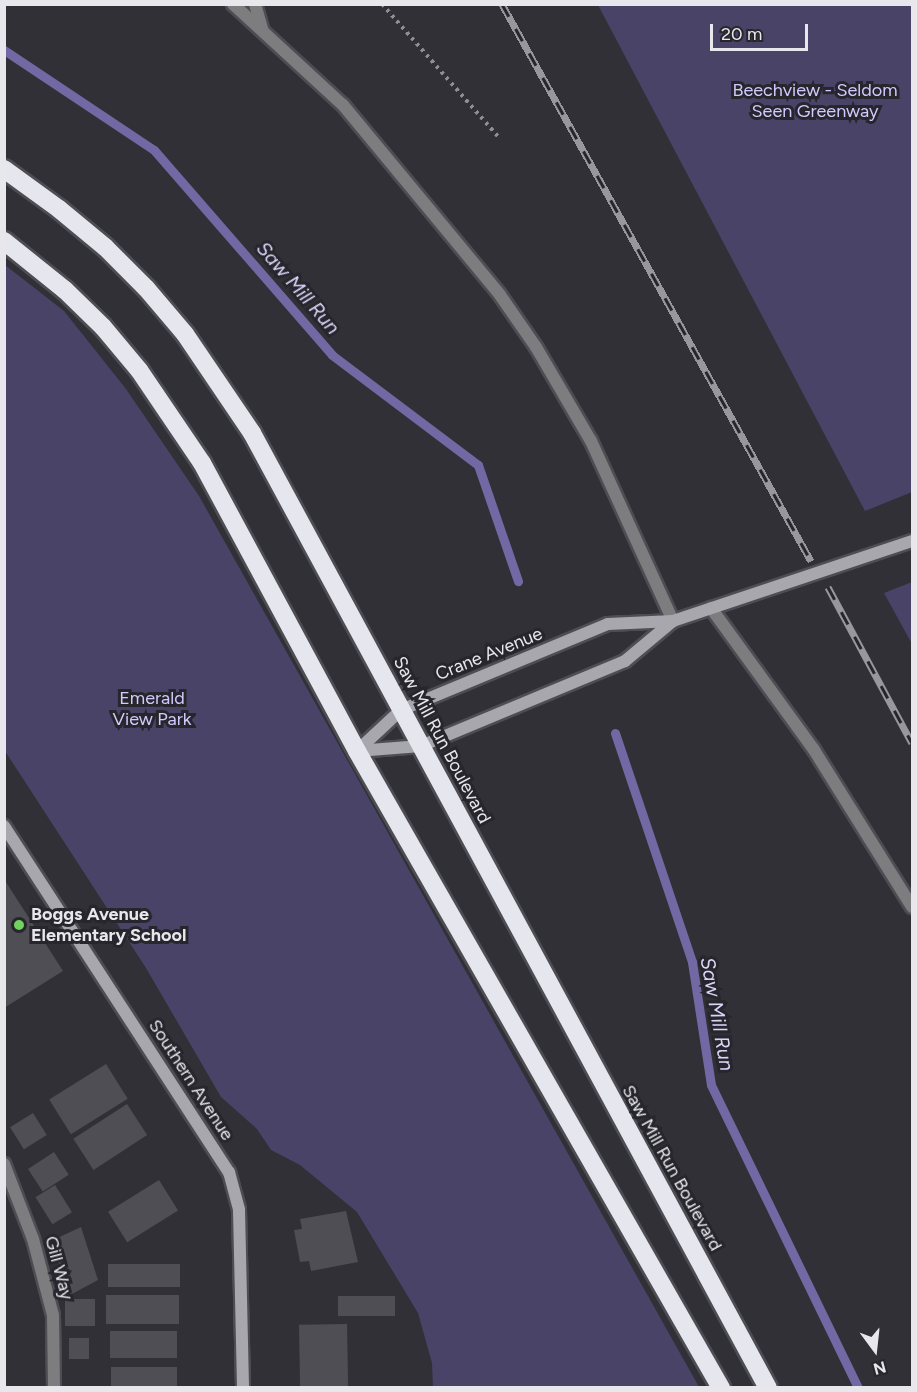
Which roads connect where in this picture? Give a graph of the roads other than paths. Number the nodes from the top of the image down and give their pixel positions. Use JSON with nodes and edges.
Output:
{"nodes":[{"id":1,"x":233,"y":4,"type":"edge"},
{"id":2,"x":255,"y":4,"type":"edge"},
{"id":3,"x":262,"y":31,"type":"junction"},
{"id":4,"x":4,"y":170,"type":"edge"},
{"id":5,"x":4,"y":241,"type":"edge"},
{"id":6,"x":912,"y":541,"type":"edge"},
{"id":7,"x":711,"y":608,"type":"junction"},
{"id":8,"x":673,"y":621,"type":"junction"},
{"id":9,"x":401,"y":710,"type":"junction"},
{"id":10,"x":421,"y":746,"type":"junction"},
{"id":11,"x":357,"y":751,"type":"junction"},
{"id":12,"x":4,"y":826,"type":"edge"},
{"id":13,"x":912,"y":907,"type":"edge"},
{"id":14,"x":4,"y":1164,"type":"edge"},
{"id":15,"x":54,"y":1388,"type":"edge"},
{"id":16,"x":243,"y":1388,"type":"edge"},
{"id":17,"x":721,"y":1388,"type":"edge"},
{"id":18,"x":768,"y":1388,"type":"edge"}],
"edges":[{"from":1,"to":3,"type":"lane"},
{"from":2,"to":3,"type":"lane"},
{"from":3,"to":8,"type":"lane"},
{"from":4,"to":9,"type":"highway","name":"Saw Mill Run Boulevard"},
{"from":5,"to":11,"type":"highway"},
{"from":6,"to":7,"type":"street","name":"Crane Avenue"},
{"from":7,"to":8,"type":"street","name":"Crane Avenue"},
{"from":7,"to":13,"type":"lane"},
{"from":8,"to":9,"type":"street","name":"Crane Avenue"},
{"from":8,"to":10,"type":"street","name":"Crane Avenue"},
{"from":9,"to":10,"type":"highway","name":"Saw Mill Run Boulevard"},
{"from":9,"to":11,"type":"street","name":"Crane Avenue"},
{"from":10,"to":11,"type":"street","name":"Crane Avenue"},
{"from":10,"to":18,"type":"highway","name":"Saw Mill Run Boulevard"},
{"from":11,"to":17,"type":"highway"},
{"from":12,"to":16,"type":"street","name":"Southern Avenue"},
{"from":14,"to":15,"type":"lane","name":"Gill Way"}]}
